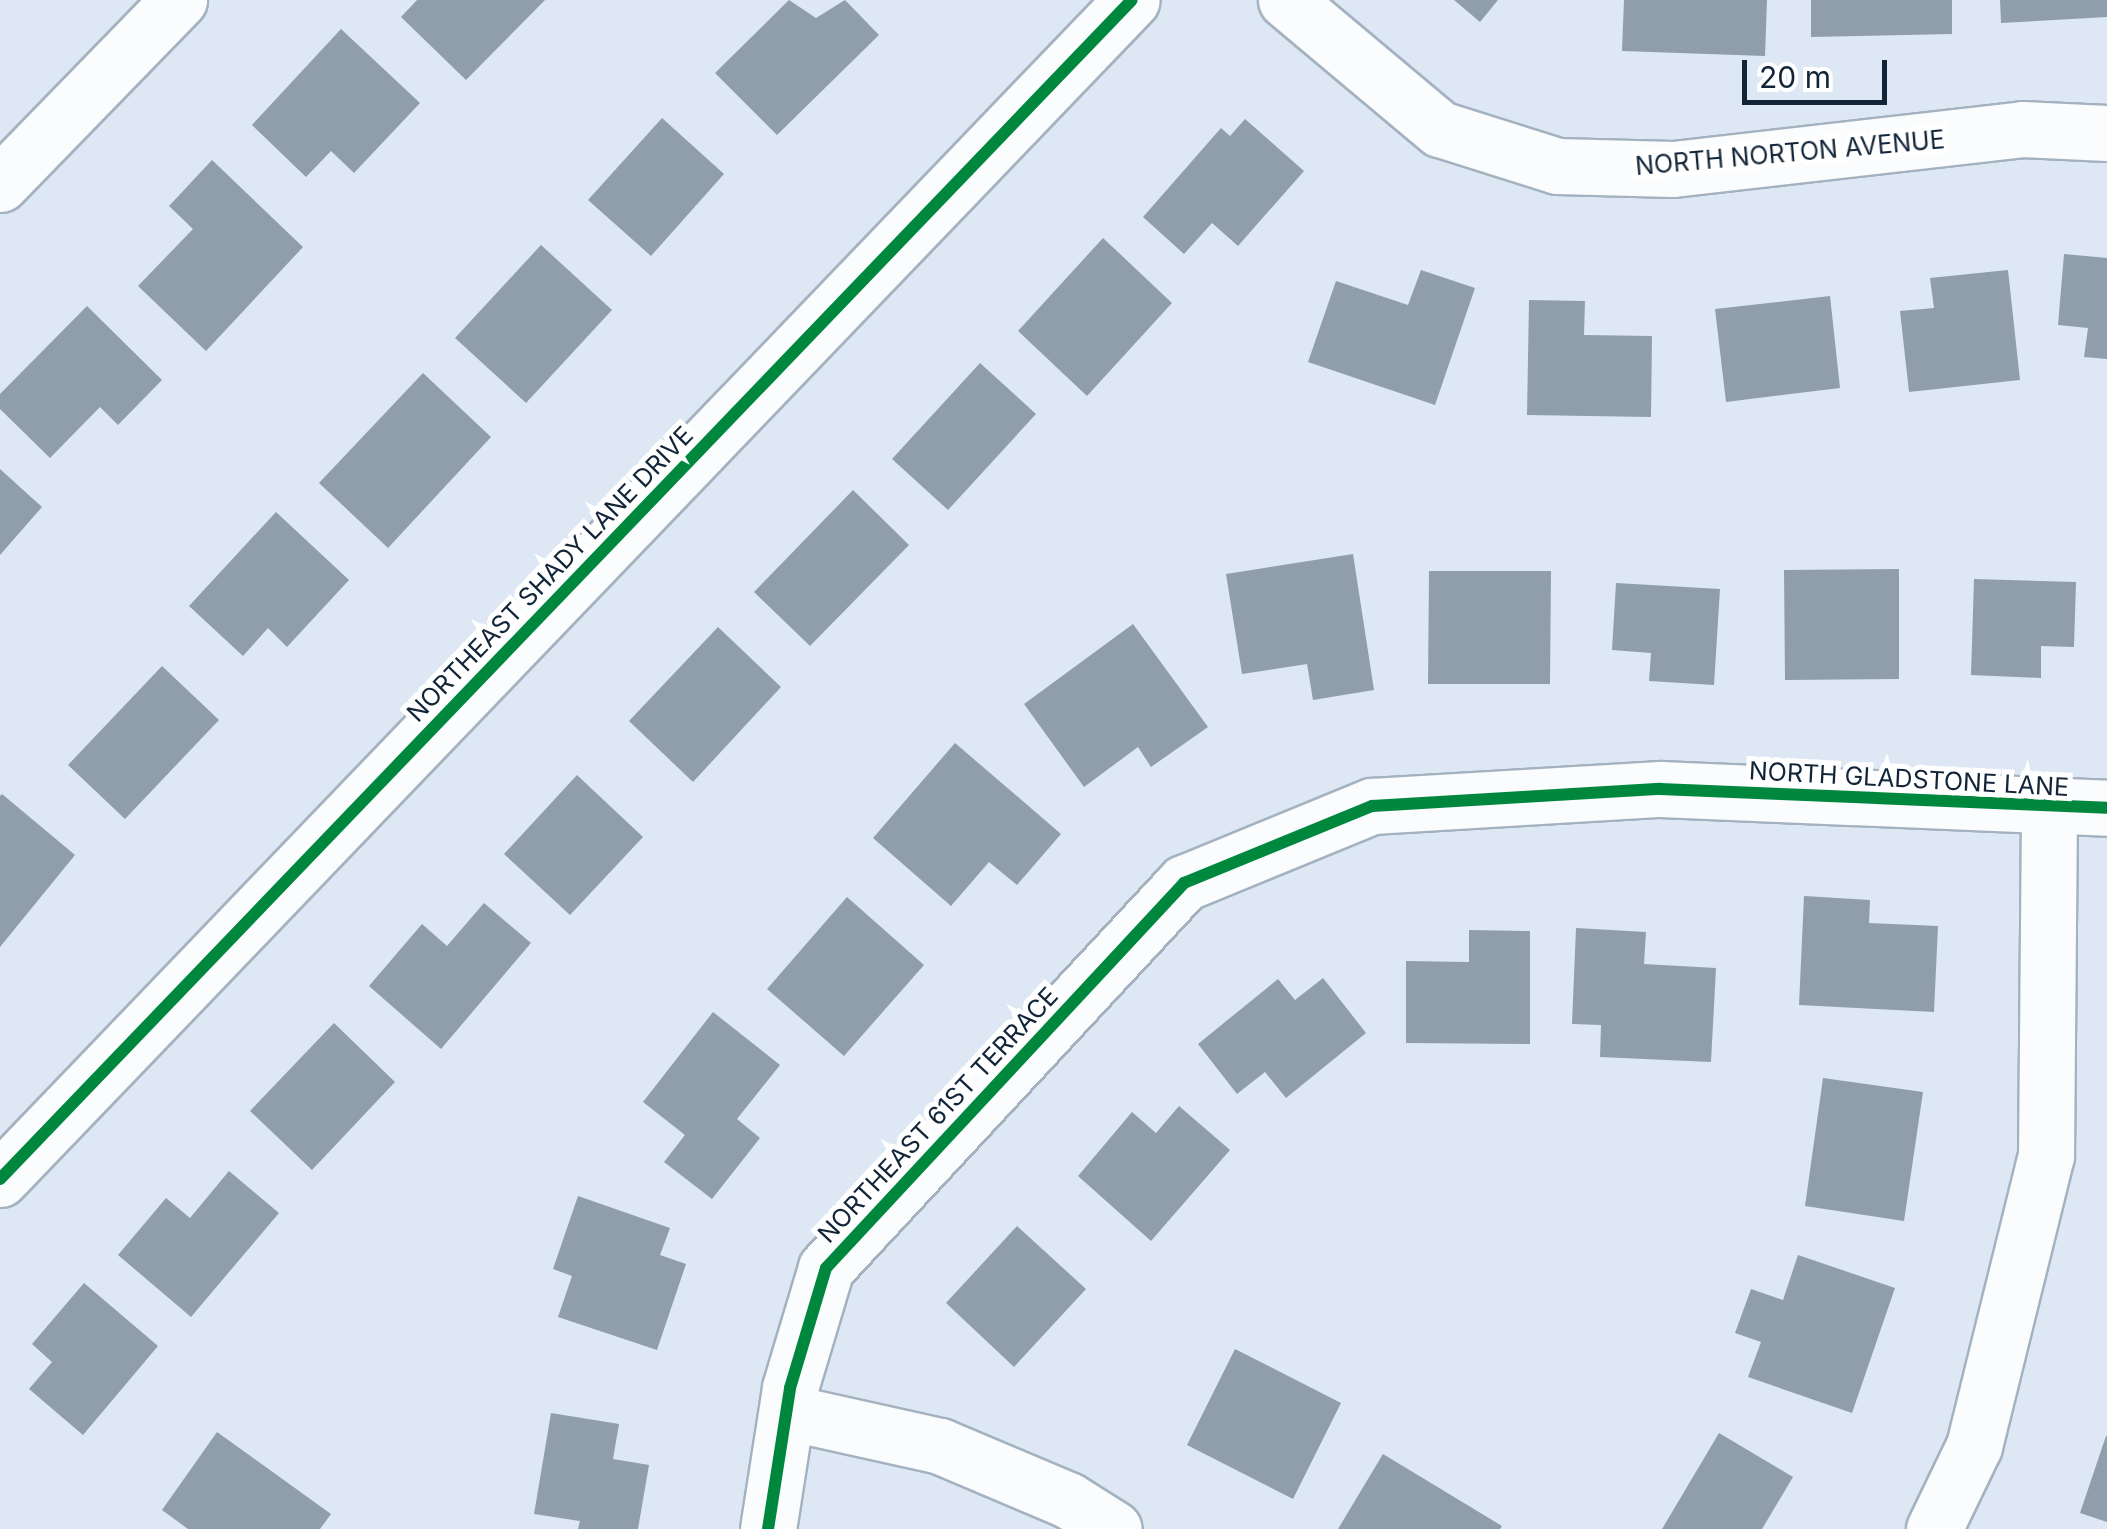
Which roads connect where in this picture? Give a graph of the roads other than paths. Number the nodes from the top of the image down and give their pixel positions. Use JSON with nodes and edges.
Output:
{"nodes":[{"id":1,"x":179,"y":0,"type":"edge"},
{"id":2,"x":1132,"y":0,"type":"edge"},
{"id":3,"x":1286,"y":0,"type":"edge"},
{"id":4,"x":2107,"y":134,"type":"edge"},
{"id":5,"x":0,"y":184,"type":"edge"},
{"id":6,"x":2107,"y":808,"type":"edge"},
{"id":7,"x":2049,"y":812,"type":"junction"},
{"id":8,"x":1184,"y":883,"type":"joint"},
{"id":9,"x":0,"y":1179,"type":"edge"},
{"id":10,"x":787,"y":1412,"type":"junction"},
{"id":11,"x":768,"y":1529,"type":"edge"},
{"id":12,"x":1114,"y":1529,"type":"edge"},
{"id":13,"x":1934,"y":1529,"type":"edge"}],
"edges":[{"from":1,"to":5,"type":"street"},
{"from":2,"to":9,"type":"street","name":"NORTHEAST SHADY LANE DRIVE"},
{"from":3,"to":4,"type":"street","name":"NORTH NORTON AVENUE"},
{"from":6,"to":7,"type":"street","name":"NORTH GLADSTONE LANE"},
{"from":7,"to":8,"type":"street","name":"NORTH GLADSTONE LANE"},
{"from":7,"to":13,"type":"street"},
{"from":8,"to":10,"type":"street","name":"NORTHEAST 61ST TERRACE"},
{"from":10,"to":11,"type":"street","name":"NORTHEAST 61ST TERRACE"},
{"from":10,"to":12,"type":"street"}]}
